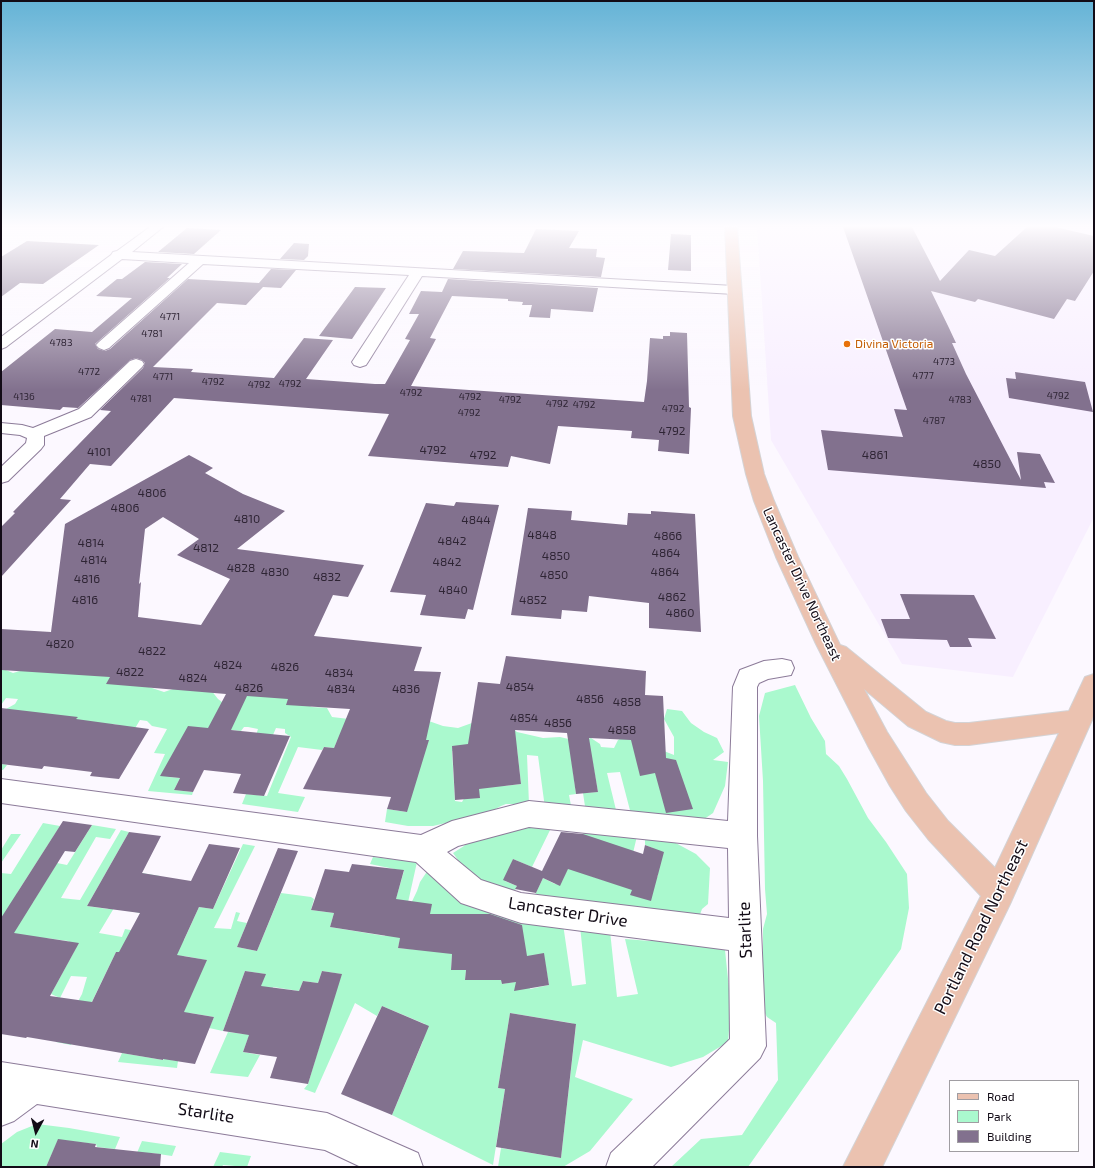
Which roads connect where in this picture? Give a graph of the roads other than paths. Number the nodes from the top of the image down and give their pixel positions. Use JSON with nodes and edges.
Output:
{"nodes":[{"id":1,"x":82,"y":282,"type":"edge"},
{"id":2,"x":176,"y":282,"type":"edge"},
{"id":3,"x":412,"y":282,"type":"edge"},
{"id":4,"x":585,"y":282,"type":"edge"},
{"id":5,"x":734,"y":282,"type":"edge"},
{"id":6,"x":734,"y":290,"type":"junction"},
{"id":7,"x":1,"y":344,"type":"edge"},
{"id":8,"x":104,"y":345,"type":"dead end"},
{"id":9,"x":360,"y":362,"type":"dead end"},
{"id":10,"x":136,"y":364,"type":"dead end"},
{"id":11,"x":1,"y":428,"type":"edge"},
{"id":12,"x":34,"y":434,"type":"junction"},
{"id":13,"x":1,"y":477,"type":"edge"},
{"id":14,"x":828,"y":644,"type":"junction"},
{"id":15,"x":782,"y":668,"type":"dead end"},
{"id":16,"x":1094,"y":684,"type":"edge"},
{"id":17,"x":1079,"y":720,"type":"junction"},
{"id":18,"x":1,"y":791,"type":"edge"},
{"id":19,"x":742,"y":836,"type":"junction"},
{"id":20,"x":423,"y":848,"type":"junction"},
{"id":21,"x":999,"y":893,"type":"junction"},
{"id":22,"x":746,"y":936,"type":"junction"},
{"id":23,"x":17,"y":1083,"type":"edge"},
{"id":24,"x":1,"y":1108,"type":"edge"},
{"id":25,"x":404,"y":1167,"type":"edge"},
{"id":26,"x":625,"y":1167,"type":"edge"},
{"id":27,"x":862,"y":1167,"type":"edge"}],
"edges":[{"from":1,"to":7,"type":"street"},
{"from":2,"to":8,"type":"street"},
{"from":3,"to":9,"type":"street"},
{"from":4,"to":6,"type":"street"},
{"from":5,"to":6,"type":"main road","name":"Lancaster Drive Northeast"},
{"from":6,"to":14,"type":"main road","name":"Lancaster Drive Northeast"},
{"from":10,"to":12,"type":"street"},
{"from":11,"to":12,"type":"street"},
{"from":12,"to":13,"type":"street"},
{"from":14,"to":17,"type":"main road"},
{"from":14,"to":21,"type":"main road","name":"Lancaster Drive Northeast"},
{"from":15,"to":19,"type":"street","name":"Starlite"},
{"from":16,"to":17,"type":"main road","name":"Portland Road Northeast"},
{"from":17,"to":21,"type":"main road","name":"Portland Road Northeast"},
{"from":18,"to":20,"type":"street"},
{"from":19,"to":20,"type":"street"},
{"from":19,"to":22,"type":"street","name":"Starlite"},
{"from":20,"to":22,"type":"street","name":"Lancaster Drive"},
{"from":21,"to":27,"type":"main road","name":"Portland Road Northeast"},
{"from":22,"to":26,"type":"street","name":"Starlite"},
{"from":23,"to":24,"type":"street"},
{"from":23,"to":25,"type":"street","name":"Starlite"}]}
